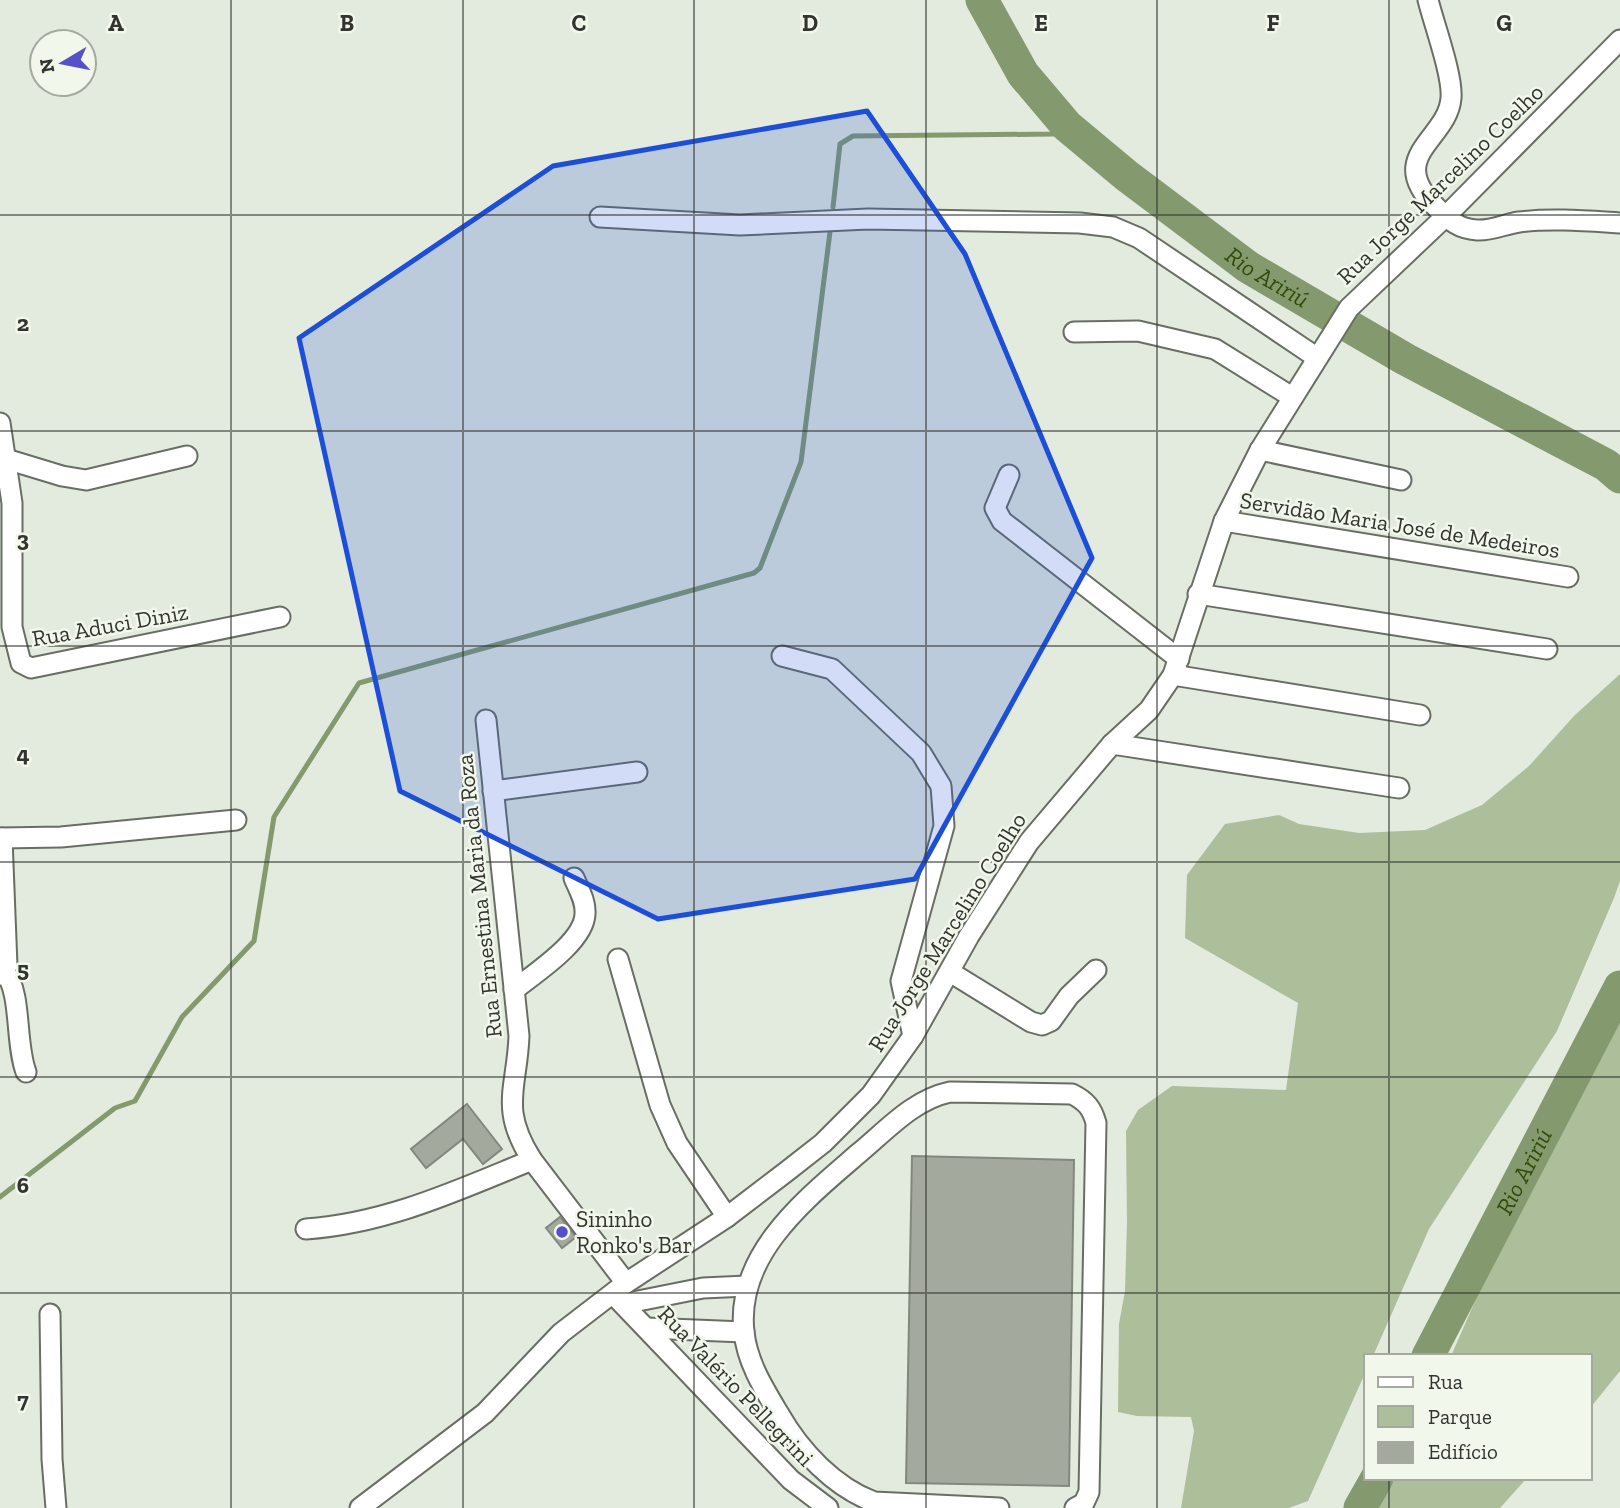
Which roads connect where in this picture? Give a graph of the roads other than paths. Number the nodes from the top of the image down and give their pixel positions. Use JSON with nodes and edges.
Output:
{"nodes":[{"id":1,"x":1428,"y":0,"type":"edge"},
{"id":2,"x":1620,"y":40,"type":"edge"},
{"id":3,"x":1446,"y":216,"type":"junction"},
{"id":4,"x":600,"y":217,"type":"dead end"},
{"id":5,"x":1620,"y":223,"type":"edge"},
{"id":6,"x":1074,"y":331,"type":"dead end"},
{"id":7,"x":1316,"y":357,"type":"junction"},
{"id":8,"x":1292,"y":397,"type":"junction"},
{"id":9,"x":0,"y":423,"type":"edge"},
{"id":10,"x":1260,"y":450,"type":"junction"},
{"id":11,"x":187,"y":456,"type":"dead end"},
{"id":12,"x":6,"y":459,"type":"junction"},
{"id":13,"x":1009,"y":475,"type":"dead end"},
{"id":14,"x":1401,"y":480,"type":"dead end"},
{"id":15,"x":1224,"y":521,"type":"junction"},
{"id":16,"x":1568,"y":577,"type":"dead end"},
{"id":17,"x":1198,"y":594,"type":"junction"},
{"id":18,"x":280,"y":617,"type":"dead end"},
{"id":19,"x":1547,"y":649,"type":"dead end"},
{"id":20,"x":782,"y":656,"type":"dead end"},
{"id":21,"x":1176,"y":667,"type":"junction"},
{"id":22,"x":1420,"y":715,"type":"dead end"},
{"id":23,"x":485,"y":720,"type":"dead end"},
{"id":24,"x":1112,"y":744,"type":"junction"},
{"id":25,"x":637,"y":772,"type":"dead end"},
{"id":26,"x":1399,"y":788,"type":"dead end"},
{"id":27,"x":493,"y":791,"type":"junction"},
{"id":28,"x":236,"y":820,"type":"dead end"},
{"id":29,"x":1,"y":838,"type":"edge"},
{"id":30,"x":574,"y":878,"type":"dead end"},
{"id":31,"x":618,"y":959,"type":"dead end"},
{"id":32,"x":1096,"y":970,"type":"dead end"},
{"id":33,"x":950,"y":972,"type":"junction"},
{"id":34,"x":3,"y":973,"type":"edge"},
{"id":35,"x":514,"y":990,"type":"junction"},
{"id":36,"x":913,"y":1036,"type":"junction"},
{"id":37,"x":26,"y":1072,"type":"dead end"},
{"id":38,"x":532,"y":1160,"type":"junction"},
{"id":39,"x":727,"y":1217,"type":"junction"},
{"id":40,"x":306,"y":1229,"type":"dead end"},
{"id":41,"x":747,"y":1286,"type":"junction"},
{"id":42,"x":621,"y":1293,"type":"junction"},
{"id":43,"x":50,"y":1314,"type":"dead end"},
{"id":44,"x":646,"y":1328,"type":"junction"},
{"id":45,"x":744,"y":1332,"type":"junction"},
{"id":46,"x":56,"y":1508,"type":"edge"},
{"id":47,"x":360,"y":1508,"type":"edge"},
{"id":48,"x":828,"y":1508,"type":"edge"},
{"id":49,"x":999,"y":1508,"type":"edge"},
{"id":50,"x":1075,"y":1508,"type":"edge"}],
"edges":[{"from":1,"to":3,"type":"street"},
{"from":2,"to":3,"type":"street","name":"Rua Jorge Marcelino Coelho"},
{"from":3,"to":5,"type":"street"},
{"from":3,"to":7,"type":"street","name":"Rua Jorge Marcelino Coelho"},
{"from":4,"to":7,"type":"street"},
{"from":6,"to":8,"type":"street"},
{"from":7,"to":8,"type":"street","name":"Rua Jorge Marcelino Coelho"},
{"from":8,"to":10,"type":"street","name":"Rua Jorge Marcelino Coelho"},
{"from":9,"to":12,"type":"street","name":"Rua Aduci Diniz"},
{"from":10,"to":14,"type":"street"},
{"from":10,"to":15,"type":"street","name":"Rua Jorge Marcelino Coelho"},
{"from":11,"to":12,"type":"street"},
{"from":12,"to":18,"type":"street","name":"Rua Aduci Diniz"},
{"from":13,"to":21,"type":"street"},
{"from":15,"to":16,"type":"street","name":"Servidão Maria José de Medeiros"},
{"from":15,"to":17,"type":"street","name":"Rua Jorge Marcelino Coelho"},
{"from":17,"to":19,"type":"street"},
{"from":17,"to":21,"type":"street","name":"Rua Jorge Marcelino Coelho"},
{"from":20,"to":36,"type":"street"},
{"from":21,"to":22,"type":"street"},
{"from":21,"to":24,"type":"street","name":"Rua Jorge Marcelino Coelho"},
{"from":23,"to":27,"type":"street","name":"Rua Ernestina Maria da Roza"},
{"from":24,"to":26,"type":"street"},
{"from":24,"to":33,"type":"street","name":"Rua Jorge Marcelino Coelho"},
{"from":25,"to":27,"type":"street"},
{"from":27,"to":35,"type":"street","name":"Rua Ernestina Maria da Roza"},
{"from":28,"to":29,"type":"street"},
{"from":29,"to":34,"type":"street"},
{"from":30,"to":35,"type":"street"},
{"from":31,"to":39,"type":"street"},
{"from":32,"to":33,"type":"street"},
{"from":33,"to":36,"type":"street","name":"Rua Jorge Marcelino Coelho"},
{"from":34,"to":37,"type":"street"},
{"from":35,"to":38,"type":"street","name":"Rua Ernestina Maria da Roza"},
{"from":36,"to":39,"type":"street","name":"Rua Jorge Marcelino Coelho"},
{"from":38,"to":40,"type":"street"},
{"from":38,"to":42,"type":"street","name":"Rua Ernestina Maria da Roza"},
{"from":39,"to":42,"type":"street","name":"Rua Jorge Marcelino Coelho"},
{"from":41,"to":42,"type":"street"},
{"from":41,"to":45,"type":"street"},
{"from":41,"to":50,"type":"street"},
{"from":42,"to":44,"type":"street","name":"Rua Valério Pellegrini"},
{"from":42,"to":47,"type":"street","name":"Rua Jorge Marcelino Coelho"},
{"from":43,"to":46,"type":"street"},
{"from":44,"to":45,"type":"street"},
{"from":44,"to":48,"type":"street","name":"Rua Valério Pellegrini"},
{"from":45,"to":49,"type":"street"}]}
